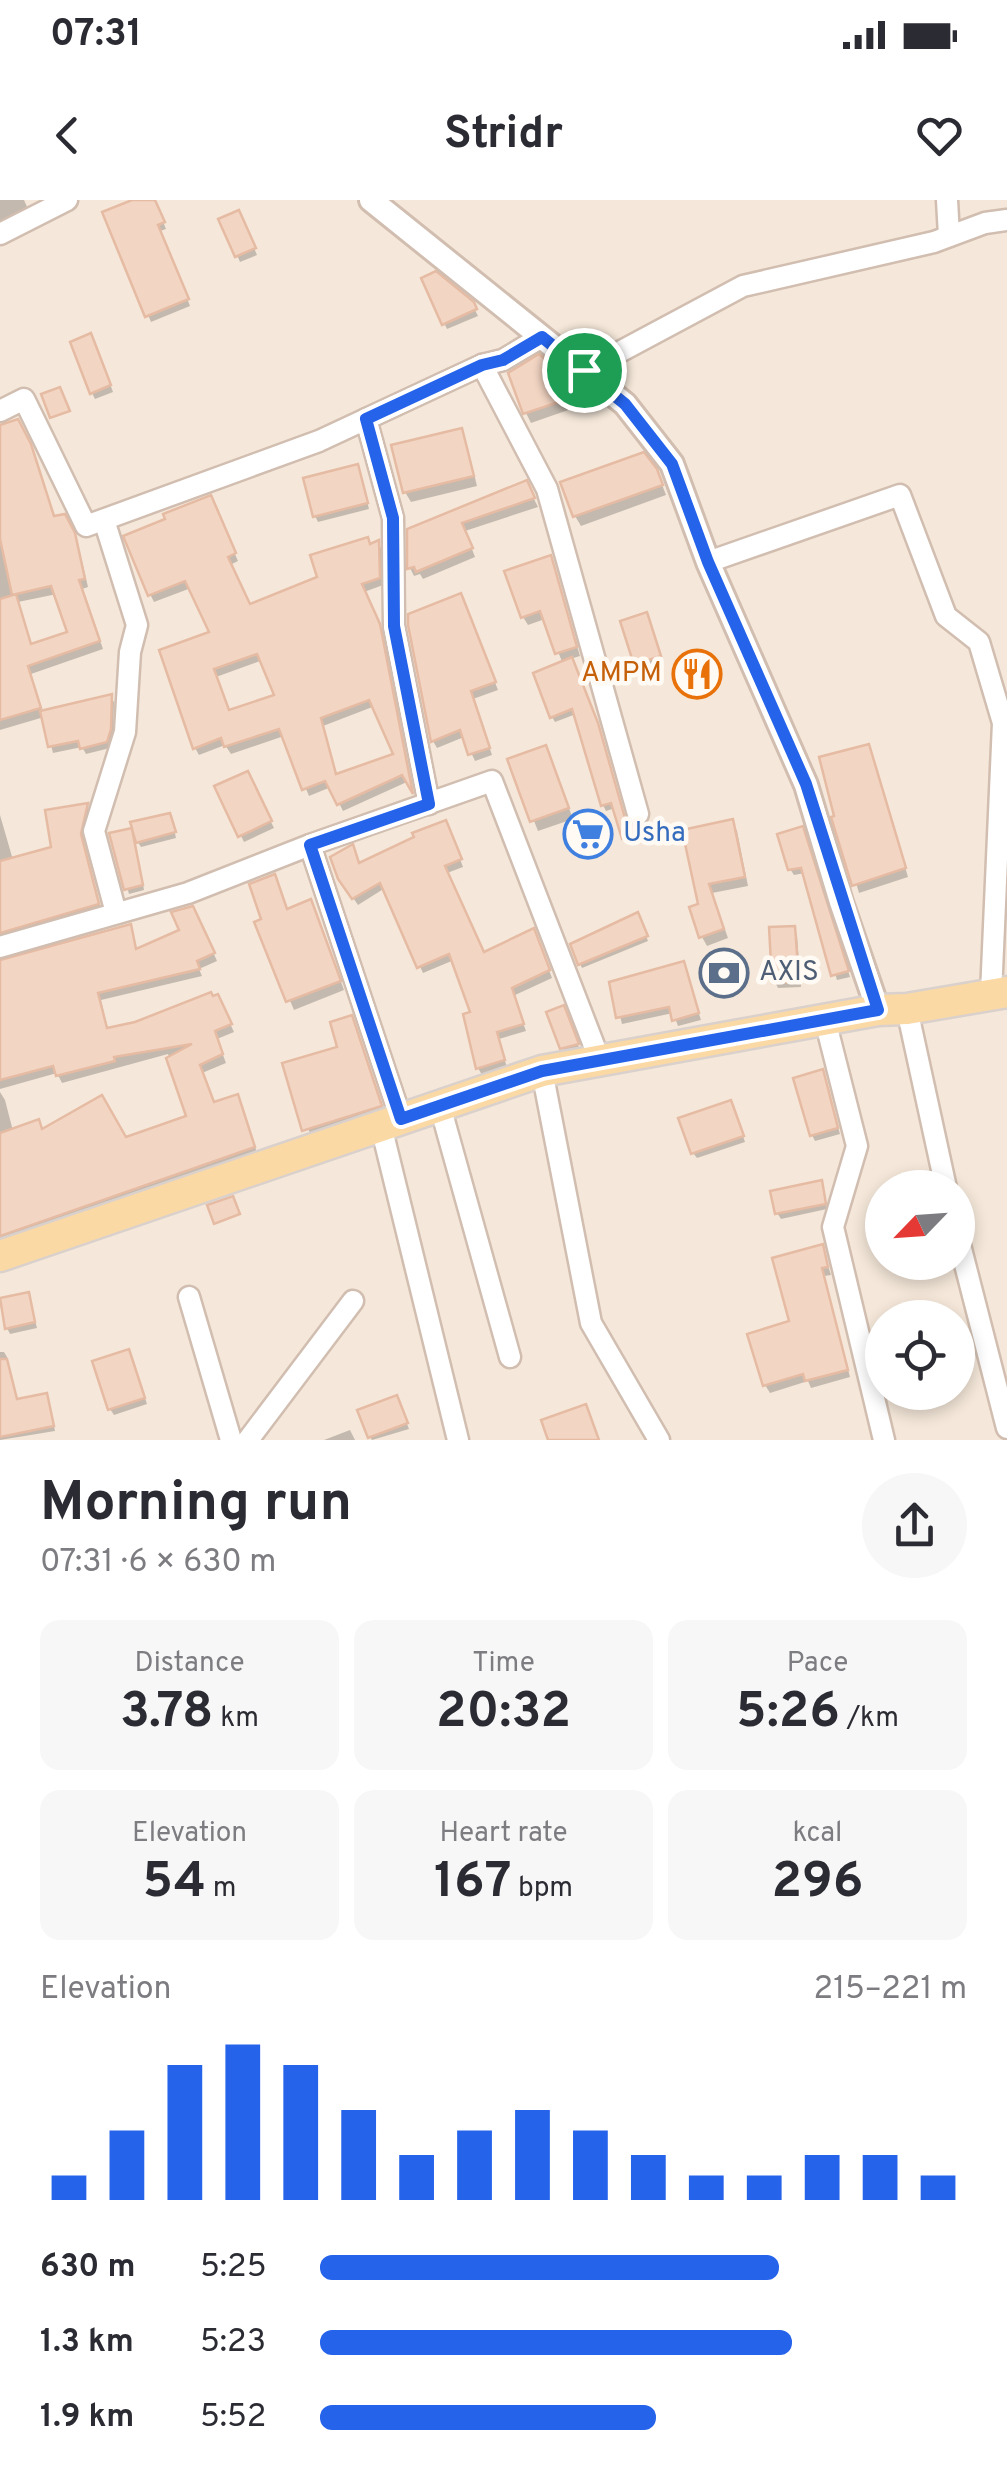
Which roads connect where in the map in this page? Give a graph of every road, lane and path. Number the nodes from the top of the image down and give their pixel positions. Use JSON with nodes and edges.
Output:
{"nodes":[{"id":1,"x":68,"y":200,"type":"edge"},
{"id":2,"x":372,"y":200,"type":"edge"},
{"id":3,"x":948,"y":200,"type":"edge"},
{"id":4,"x":1007,"y":220,"type":"edge"},
{"id":5,"x":0,"y":234,"type":"edge"},
{"id":6,"x":950,"y":236,"type":"junction"},
{"id":7,"x":542,"y":337,"type":"junction"},
{"id":8,"x":482,"y":365,"type":"junction"},
{"id":9,"x":584,"y":370,"type":"junction"},
{"id":10,"x":0,"y":412,"type":"edge"},
{"id":11,"x":366,"y":419,"type":"junction"},
{"id":12,"x":104,"y":520,"type":"junction"},
{"id":13,"x":708,"y":562,"type":"junction"},
{"id":14,"x":1005,"y":722,"type":"edge"},
{"id":15,"x":429,"y":804,"type":"junction"},
{"id":16,"x":638,"y":814,"type":"dead end"},
{"id":17,"x":310,"y":845,"type":"junction"},
{"id":18,"x":116,"y":913,"type":"junction"},
{"id":19,"x":0,"y":947,"type":"edge"},
{"id":20,"x":999,"y":993,"type":"edge"},
{"id":21,"x":893,"y":1010,"type":"junction"},
{"id":22,"x":825,"y":1020,"type":"junction"},
{"id":23,"x":600,"y":1061,"type":"junction"},
{"id":24,"x":542,"y":1071,"type":"junction"},
{"id":25,"x":440,"y":1106,"type":"junction"},
{"id":26,"x":391,"y":1123,"type":"junction"},
{"id":27,"x":941,"y":1170,"type":"edge"},
{"id":28,"x":0,"y":1256,"type":"edge"},
{"id":29,"x":969,"y":1280,"type":"edge"},
{"id":30,"x":188,"y":1297,"type":"dead end"},
{"id":31,"x":353,"y":1300,"type":"dead end"},
{"id":32,"x":510,"y":1358,"type":"dead end"},
{"id":33,"x":1007,"y":1428,"type":"edge"},
{"id":34,"x":231,"y":1440,"type":"edge"},
{"id":35,"x":248,"y":1440,"type":"edge"},
{"id":36,"x":458,"y":1440,"type":"edge"},
{"id":37,"x":658,"y":1440,"type":"edge"},
{"id":38,"x":884,"y":1440,"type":"edge"}],
"edges":[{"from":1,"to":5,"type":"street"},
{"from":2,"to":7,"type":"street"},
{"from":3,"to":6,"type":"street"},
{"from":4,"to":6,"type":"street"},
{"from":6,"to":9,"type":"street"},
{"from":7,"to":8,"type":"street"},
{"from":7,"to":9,"type":"street"},
{"from":8,"to":11,"type":"street"},
{"from":8,"to":16,"type":"street"},
{"from":9,"to":13,"type":"street"},
{"from":10,"to":12,"type":"street"},
{"from":11,"to":12,"type":"street"},
{"from":11,"to":15,"type":"street"},
{"from":12,"to":18,"type":"street"},
{"from":13,"to":14,"type":"street"},
{"from":13,"to":21,"type":"street"},
{"from":14,"to":20,"type":"street"},
{"from":15,"to":17,"type":"street"},
{"from":15,"to":23,"type":"street"},
{"from":17,"to":18,"type":"street"},
{"from":17,"to":26,"type":"street"},
{"from":18,"to":19,"type":"street"},
{"from":20,"to":21,"type":"main road"},
{"from":21,"to":22,"type":"main road"},
{"from":21,"to":27,"type":"street"},
{"from":22,"to":23,"type":"main road"},
{"from":22,"to":38,"type":"street"},
{"from":23,"to":24,"type":"main road"},
{"from":24,"to":25,"type":"main road"},
{"from":24,"to":37,"type":"street"},
{"from":25,"to":26,"type":"main road"},
{"from":25,"to":32,"type":"street"},
{"from":26,"to":28,"type":"main road"},
{"from":26,"to":36,"type":"street"},
{"from":29,"to":33,"type":"street"},
{"from":30,"to":34,"type":"street"},
{"from":31,"to":35,"type":"street"}]}
